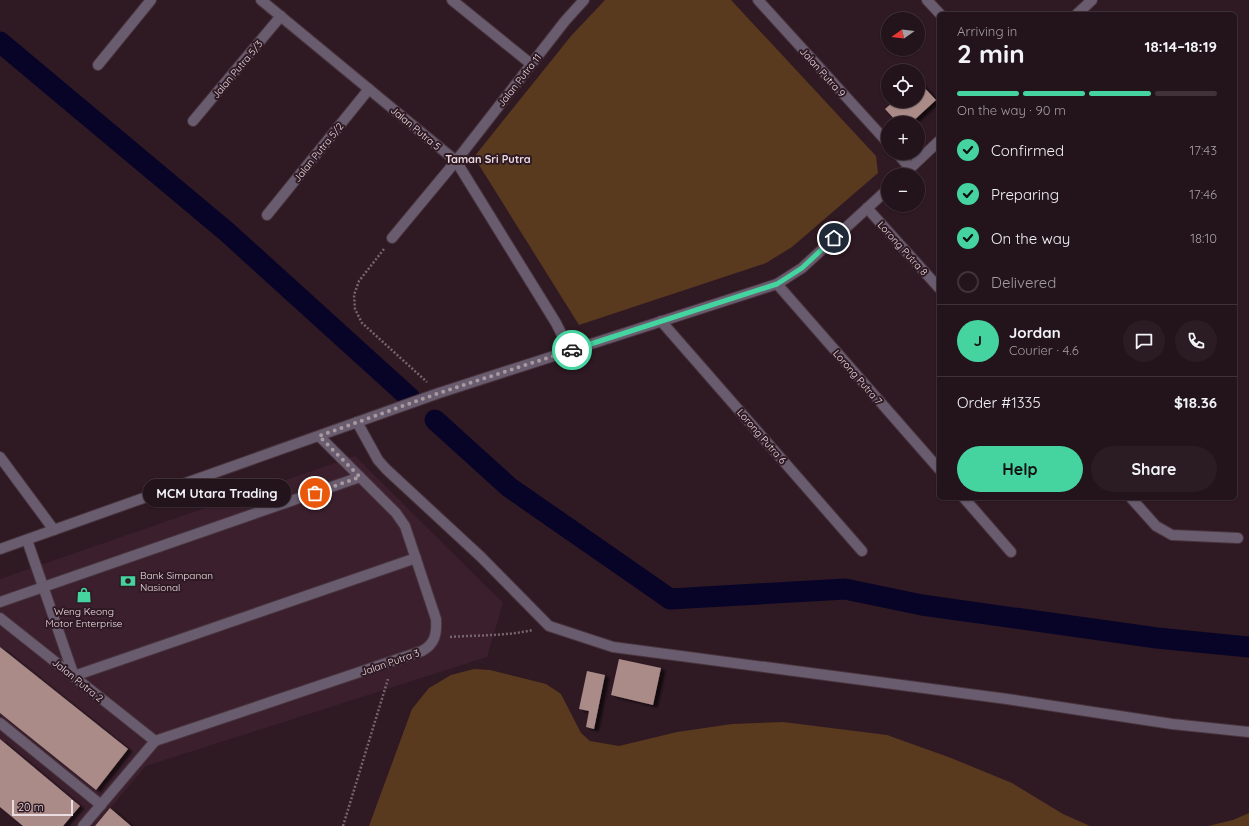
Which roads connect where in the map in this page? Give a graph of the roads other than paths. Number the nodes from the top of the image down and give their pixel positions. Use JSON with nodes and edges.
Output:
{"nodes":[{"id":1,"x":150,"y":0,"type":"edge"},
{"id":2,"x":261,"y":0,"type":"edge"},
{"id":3,"x":452,"y":0,"type":"edge"},
{"id":4,"x":584,"y":0,"type":"edge"},
{"id":5,"x":758,"y":0,"type":"edge"},
{"id":6,"x":927,"y":0,"type":"edge"},
{"id":7,"x":1092,"y":0,"type":"edge"},
{"id":8,"x":938,"y":12,"type":"edge"},
{"id":9,"x":1079,"y":12,"type":"edge"},
{"id":10,"x":281,"y":16,"type":"junction"},
{"id":11,"x":531,"y":64,"type":"junction"},
{"id":12,"x":98,"y":65,"type":"dead end"},
{"id":13,"x":369,"y":89,"type":"junction"},
{"id":14,"x":193,"y":122,"type":"dead end"},
{"id":15,"x":881,"y":135,"type":"edge"},
{"id":16,"x":937,"y":143,"type":"edge"},
{"id":17,"x":903,"y":160,"type":"edge"},
{"id":18,"x":456,"y":161,"type":"junction"},
{"id":19,"x":910,"y":168,"type":"joint"},
{"id":20,"x":881,"y":195,"type":"edge"},
{"id":21,"x":867,"y":208,"type":"junction"},
{"id":22,"x":267,"y":215,"type":"dead end"},
{"id":23,"x":392,"y":238,"type":"road end"},
{"id":24,"x":777,"y":284,"type":"junction"},
{"id":25,"x":937,"y":286,"type":"edge"},
{"id":26,"x":661,"y":321,"type":"junction"},
{"id":27,"x":570,"y":351,"type":"junction"},
{"id":28,"x":357,"y":422,"type":"junction"},
{"id":29,"x":319,"y":436,"type":"junction"},
{"id":30,"x":0,"y":457,"type":"edge"},
{"id":31,"x":937,"y":467,"type":"edge"},
{"id":32,"x":360,"y":477,"type":"junction"},
{"id":33,"x":966,"y":500,"type":"edge"},
{"id":34,"x":1133,"y":500,"type":"edge"},
{"id":35,"x":54,"y":530,"type":"junction"},
{"id":36,"x":1238,"y":538,"type":"dead end"},
{"id":37,"x":27,"y":540,"type":"junction"},
{"id":38,"x":0,"y":549,"type":"edge"},
{"id":39,"x":862,"y":551,"type":"dead end"},
{"id":40,"x":1011,"y":552,"type":"dead end"},
{"id":41,"x":416,"y":558,"type":"junction"},
{"id":42,"x":43,"y":587,"type":"junction"},
{"id":43,"x":0,"y":602,"type":"edge"},
{"id":44,"x":0,"y":618,"type":"edge"},
{"id":45,"x":74,"y":676,"type":"junction"},
{"id":46,"x":0,"y":723,"type":"edge"},
{"id":47,"x":1249,"y":732,"type":"edge"},
{"id":48,"x":155,"y":741,"type":"junction"},
{"id":49,"x":101,"y":805,"type":"junction"},
{"id":50,"x":83,"y":826,"type":"edge"}],
"edges":[{"from":1,"to":12,"type":"street"},
{"from":2,"to":10,"type":"street","name":"Jalan Putra 5"},
{"from":3,"to":11,"type":"street"},
{"from":4,"to":11,"type":"street","name":"Jalan Putra 11"},
{"from":5,"to":15,"type":"street","name":"Jalan Putra 9"},
{"from":6,"to":8,"type":"street"},
{"from":7,"to":9,"type":"street"},
{"from":10,"to":13,"type":"street","name":"Jalan Putra 5"},
{"from":10,"to":14,"type":"street","name":"Jalan Putra 5/3"},
{"from":11,"to":18,"type":"street","name":"Jalan Putra 11"},
{"from":13,"to":18,"type":"street","name":"Jalan Putra 5"},
{"from":13,"to":22,"type":"street","name":"Jalan Putra 5/2"},
{"from":16,"to":19,"type":"street"},
{"from":17,"to":19,"type":"street"},
{"from":18,"to":23,"type":"street","name":"Jalan Putra 11"},
{"from":18,"to":27,"type":"street","name":"Jalan Putra 5"},
{"from":20,"to":21,"type":"street"},
{"from":21,"to":24,"type":"street"},
{"from":21,"to":25,"type":"street","name":"Lorong Putra 8"},
{"from":24,"to":26,"type":"street"},
{"from":24,"to":31,"type":"street","name":"Lorong Putra 7"},
{"from":26,"to":27,"type":"street"},
{"from":26,"to":39,"type":"street","name":"Lorong Putra 6"},
{"from":27,"to":28,"type":"street"},
{"from":28,"to":29,"type":"street"},
{"from":28,"to":47,"type":"street"},
{"from":29,"to":32,"type":"street"},
{"from":29,"to":35,"type":"street"},
{"from":30,"to":35,"type":"street"},
{"from":32,"to":41,"type":"street"},
{"from":32,"to":42,"type":"street"},
{"from":33,"to":40,"type":"street"},
{"from":34,"to":36,"type":"street"},
{"from":35,"to":37,"type":"street"},
{"from":37,"to":38,"type":"street"},
{"from":37,"to":42,"type":"street"},
{"from":41,"to":45,"type":"street"},
{"from":41,"to":48,"type":"street","name":"Jalan Putra 3"},
{"from":42,"to":43,"type":"street"},
{"from":42,"to":45,"type":"street"},
{"from":44,"to":45,"type":"street","name":"Jalan Putra 2"},
{"from":45,"to":48,"type":"street","name":"Jalan Putra 2"},
{"from":46,"to":49,"type":"street"},
{"from":48,"to":49,"type":"street"},
{"from":49,"to":50,"type":"street"}]}
